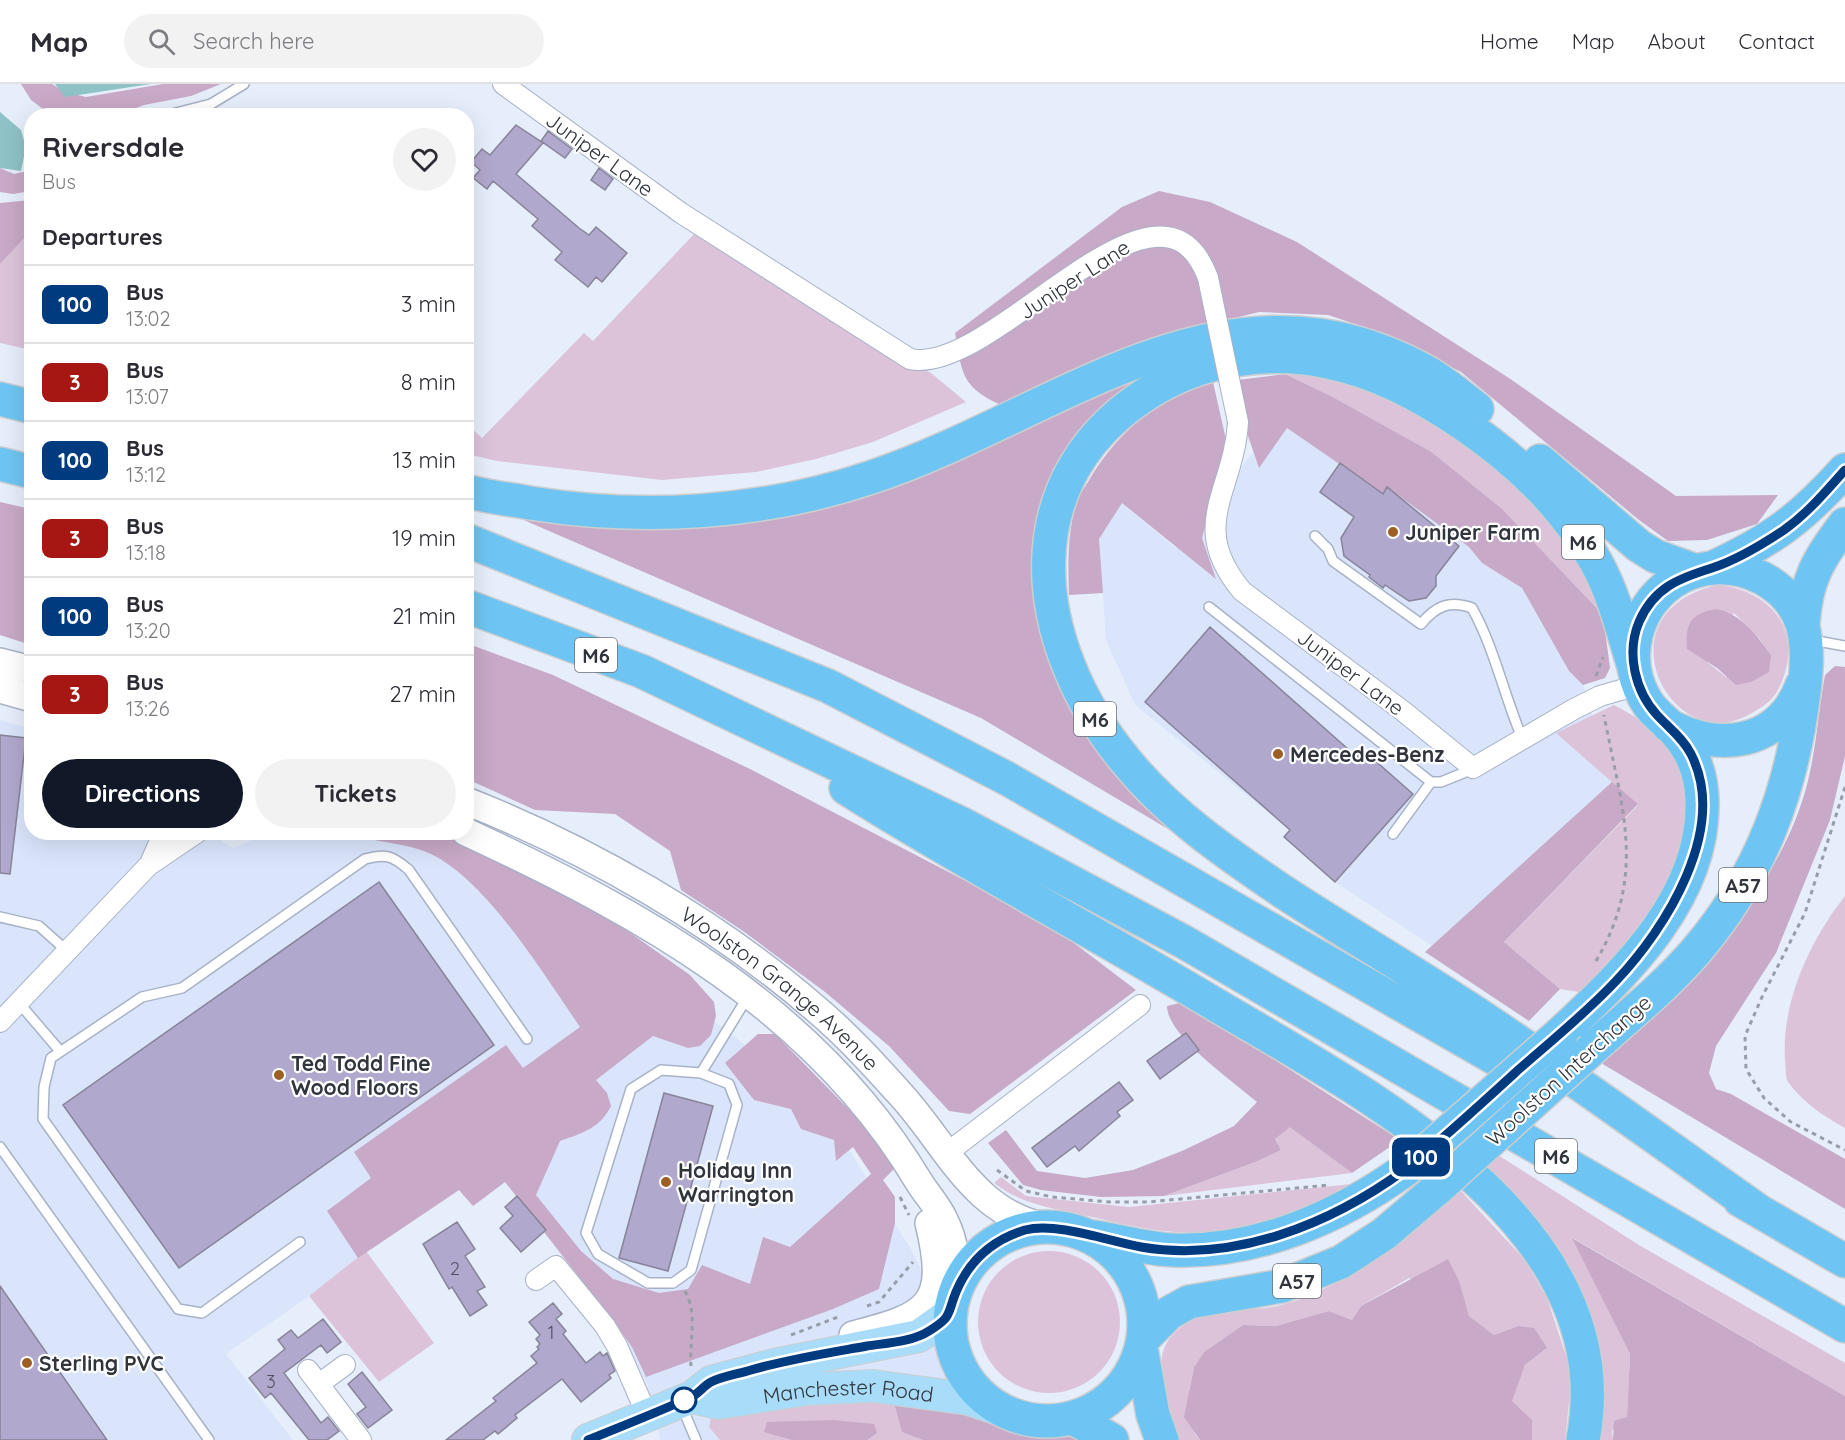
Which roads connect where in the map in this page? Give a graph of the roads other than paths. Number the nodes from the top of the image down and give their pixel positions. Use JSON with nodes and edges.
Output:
{"nodes":[{"id":1,"x":244,"y":84,"type":"edge"},
{"id":2,"x":503,"y":84,"type":"edge"},
{"id":3,"x":195,"y":108,"type":"edge"},
{"id":4,"x":0,"y":387,"type":"edge"},
{"id":5,"x":24,"y":390,"type":"edge"},
{"id":6,"x":0,"y":399,"type":"edge"},
{"id":7,"x":24,"y":405,"type":"edge"},
{"id":8,"x":0,"y":464,"type":"edge"},
{"id":9,"x":24,"y":470,"type":"edge"},
{"id":10,"x":1845,"y":470,"type":"edge"},
{"id":11,"x":474,"y":492,"type":"edge"},
{"id":12,"x":1845,"y":525,"type":"edge"},
{"id":13,"x":1315,"y":536,"type":"dead end"},
{"id":14,"x":474,"y":543,"type":"edge"},
{"id":15,"x":1704,"y":569,"type":"junction"},
{"id":16,"x":1209,"y":607,"type":"dead end"},
{"id":17,"x":474,"y":609,"type":"edge"},
{"id":18,"x":1805,"y":632,"type":"junction"},
{"id":19,"x":1845,"y":646,"type":"edge"},
{"id":20,"x":0,"y":662,"type":"edge"},
{"id":21,"x":24,"y":668,"type":"edge"},
{"id":22,"x":1806,"y":672,"type":"junction"},
{"id":23,"x":1636,"y":676,"type":"junction"},
{"id":24,"x":0,"y":689,"type":"edge"},
{"id":25,"x":24,"y":696,"type":"edge"},
{"id":26,"x":723,"y":711,"type":"junction"},
{"id":27,"x":1668,"y":725,"type":"junction"},
{"id":28,"x":1523,"y":740,"type":"junction"},
{"id":29,"x":1473,"y":768,"type":"junction"},
{"id":30,"x":1431,"y":782,"type":"junction"},
{"id":31,"x":474,"y":805,"type":"edge"},
{"id":32,"x":1393,"y":834,"type":"dead end"},
{"id":33,"x":474,"y":836,"type":"edge"},
{"id":34,"x":161,"y":840,"type":"edge"},
{"id":35,"x":186,"y":840,"type":"edge"},
{"id":36,"x":148,"y":866,"type":"junction"},
{"id":37,"x":0,"y":917,"type":"edge"},
{"id":38,"x":67,"y":951,"type":"junction"},
{"id":39,"x":749,"y":995,"type":"junction"},
{"id":40,"x":19,"y":1003,"type":"junction"},
{"id":41,"x":1140,"y":1005,"type":"dead end"},
{"id":42,"x":0,"y":1022,"type":"edge"},
{"id":43,"x":527,"y":1039,"type":"dead end"},
{"id":44,"x":60,"y":1051,"type":"junction"},
{"id":45,"x":701,"y":1073,"type":"junction"},
{"id":46,"x":0,"y":1147,"type":"edge"},
{"id":47,"x":947,"y":1153,"type":"junction"},
{"id":48,"x":908,"y":1186,"type":"junction"},
{"id":49,"x":1759,"y":1211,"type":"junction"},
{"id":50,"x":1050,"y":1228,"type":"junction"},
{"id":51,"x":1087,"y":1236,"type":"junction"},
{"id":52,"x":300,"y":1242,"type":"dead end"},
{"id":53,"x":1845,"y":1262,"type":"edge"},
{"id":54,"x":536,"y":1280,"type":"dead end"},
{"id":55,"x":953,"y":1304,"type":"junction"},
{"id":56,"x":1845,"y":1326,"type":"edge"},
{"id":57,"x":1142,"y":1344,"type":"junction"},
{"id":58,"x":788,"y":1349,"type":"junction"},
{"id":59,"x":345,"y":1365,"type":"dead end"},
{"id":60,"x":686,"y":1400,"type":"junction"},
{"id":61,"x":1002,"y":1410,"type":"junction"},
{"id":62,"x":647,"y":1415,"type":"junction"},
{"id":63,"x":1073,"y":1418,"type":"junction"},
{"id":64,"x":209,"y":1440,"type":"edge"},
{"id":65,"x":361,"y":1440,"type":"edge"},
{"id":66,"x":588,"y":1440,"type":"edge"},
{"id":67,"x":696,"y":1440,"type":"edge"},
{"id":68,"x":1112,"y":1440,"type":"edge"},
{"id":69,"x":1162,"y":1440,"type":"edge"},
{"id":70,"x":1583,"y":1440,"type":"edge"}],
"edges":[{"from":1,"to":3,"type":"lane"},
{"from":2,"to":29,"type":"street","name":"Juniper Lane","bridge":true},
{"from":4,"to":5,"type":"highway"},
{"from":6,"to":7,"type":"highway"},
{"from":8,"to":9,"type":"highway"},
{"from":10,"to":15,"type":"highway"},
{"from":11,"to":15,"type":"highway","number":"M6"},
{"from":12,"to":18,"type":"highway","number":"A57"},
{"from":13,"to":28,"type":"lane"},
{"from":14,"to":49,"type":"highway","number":"M6"},
{"from":15,"to":18,"type":"highway"},
{"from":15,"to":23,"type":"highway"},
{"from":16,"to":30,"type":"lane"},
{"from":17,"to":26,"type":"highway","number":"M6"},
{"from":18,"to":19,"type":"lane"},
{"from":18,"to":22,"type":"highway","name":"Woolston Interchange","number":"A57"},
{"from":20,"to":21,"type":"main road"},
{"from":22,"to":27,"type":"highway","name":"Woolston Interchange","number":"A57"},
{"from":22,"to":57,"type":"highway","name":"Woolston Interchange","number":"A57","bridge":true},
{"from":23,"to":27,"type":"highway","name":"Woolston Interchange","number":"A57"},
{"from":23,"to":28,"type":"street"},
{"from":23,"to":49,"type":"highway","name":"Woolston Interchange","number":"M6"},
{"from":24,"to":25,"type":"main road"},
{"from":26,"to":56,"type":"highway","number":"M6"},
{"from":26,"to":70,"type":"highway","number":"M6"},
{"from":27,"to":51,"type":"highway","name":"Woolston Interchange","number":"A57","bridge":true},
{"from":28,"to":29,"type":"street"},
{"from":29,"to":30,"type":"lane"},
{"from":30,"to":32,"type":"lane"},
{"from":31,"to":47,"type":"main road","name":"Woolston Grange Avenue"},
{"from":33,"to":39,"type":"main road","name":"Woolston Grange Avenue"},
{"from":34,"to":36,"type":"street"},
{"from":35,"to":36,"type":"street"},
{"from":36,"to":38,"type":"street"},
{"from":37,"to":38,"type":"lane"},
{"from":38,"to":40,"type":"street"},
{"from":39,"to":45,"type":"lane"},
{"from":39,"to":48,"type":"main road","name":"Woolston Grange Avenue"},
{"from":40,"to":42,"type":"street"},
{"from":40,"to":44,"type":"lane"},
{"from":41,"to":47,"type":"street"},
{"from":43,"to":44,"type":"lane"},
{"from":44,"to":52,"type":"lane"},
{"from":45,"to":45,"type":"lane"},
{"from":46,"to":64,"type":"lane"},
{"from":47,"to":50,"type":"main road","name":"Woolston Grange Avenue"},
{"from":48,"to":55,"type":"main road","name":"Woolston Grange Avenue"},
{"from":48,"to":58,"type":"main road"},
{"from":49,"to":53,"type":"highway","number":"M6"},
{"from":50,"to":51,"type":"highway","name":"Woolston Interchange","number":"A57"},
{"from":50,"to":55,"type":"highway","name":"Woolston Interchange","number":"A57"},
{"from":51,"to":57,"type":"highway","name":"Woolston Interchange","number":"A57"},
{"from":54,"to":62,"type":"street"},
{"from":55,"to":58,"type":"main road","name":"Manchester Road","number":"A57"},
{"from":55,"to":61,"type":"highway","name":"Woolston Interchange","number":"A57"},
{"from":57,"to":63,"type":"highway","name":"Woolston Interchange","number":"A57"},
{"from":57,"to":69,"type":"highway"},
{"from":58,"to":60,"type":"main road","name":"Manchester Road","number":"A57"},
{"from":59,"to":65,"type":"street"},
{"from":60,"to":61,"type":"main road","name":"Manchester Road","number":"A57"},
{"from":60,"to":62,"type":"main road","name":"Manchester Road","number":"A57"},
{"from":60,"to":67,"type":"lane"},
{"from":61,"to":63,"type":"highway","name":"Woolston Interchange","number":"A57"},
{"from":62,"to":66,"type":"main road","name":"Manchester Road","number":"A57"},
{"from":63,"to":68,"type":"highway"}]}
